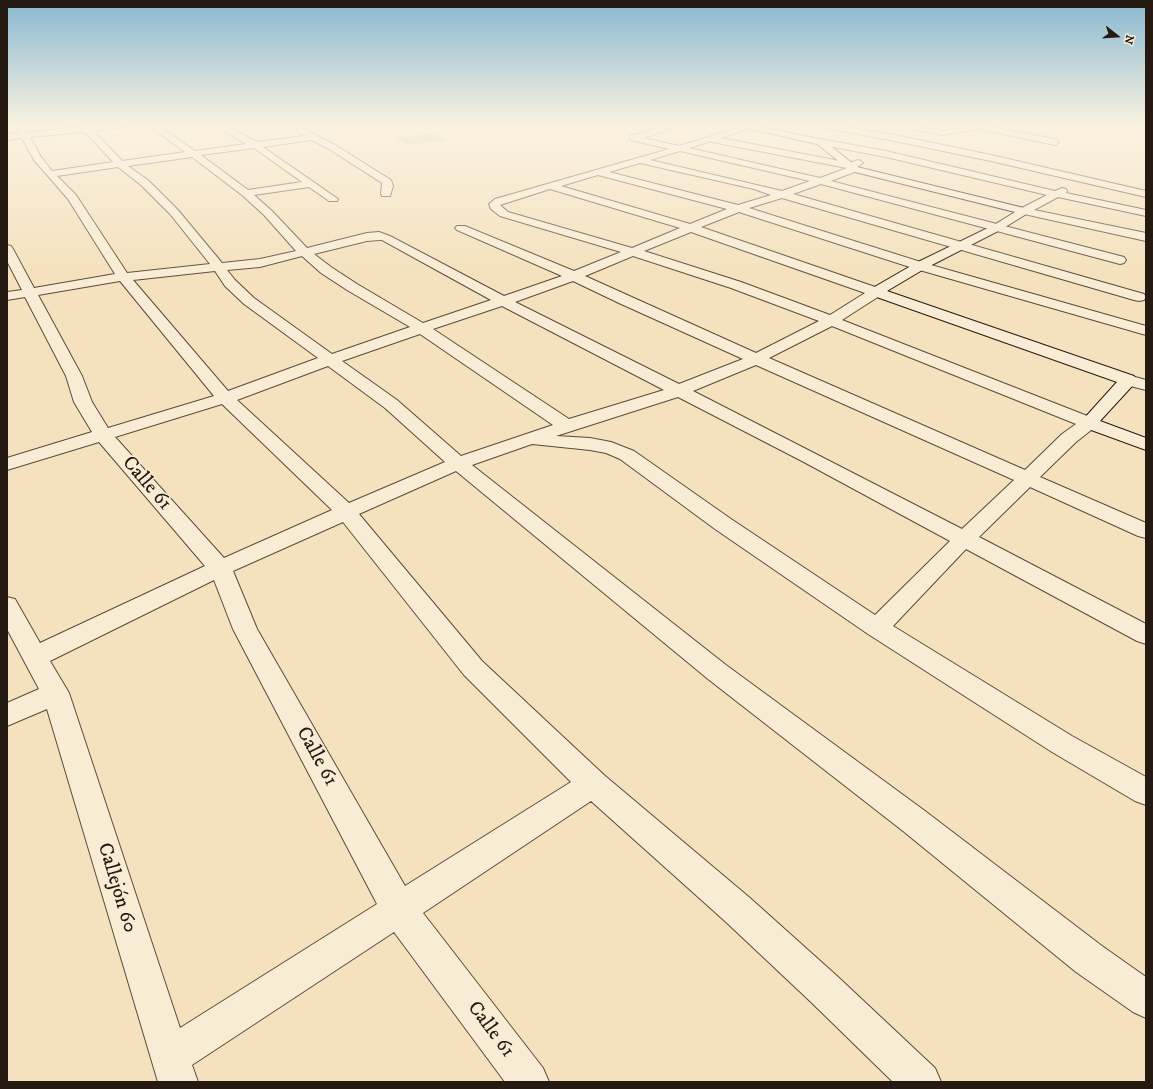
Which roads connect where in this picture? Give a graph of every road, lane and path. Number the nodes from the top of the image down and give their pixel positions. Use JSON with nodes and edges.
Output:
{"nodes":[{"id":1,"x":52,"y":176,"type":"edge"},
{"id":2,"x":135,"y":176,"type":"edge"},
{"id":3,"x":223,"y":176,"type":"edge"},
{"id":4,"x":299,"y":176,"type":"edge"},
{"id":5,"x":377,"y":176,"type":"edge"},
{"id":6,"x":586,"y":176,"type":"edge"},
{"id":7,"x":614,"y":176,"type":"edge"},
{"id":8,"x":705,"y":176,"type":"edge"},
{"id":9,"x":798,"y":176,"type":"edge"},
{"id":10,"x":832,"y":176,"type":"edge"},
{"id":11,"x":886,"y":176,"type":"edge"},
{"id":12,"x":979,"y":176,"type":"edge"},
{"id":13,"x":1068,"y":176,"type":"edge"},
{"id":14,"x":1091,"y":176,"type":"edge"},
{"id":15,"x":1109,"y":176,"type":"edge"},
{"id":16,"x":1112,"y":176,"type":"dead end"},
{"id":17,"x":1082,"y":179,"type":"junction"},
{"id":18,"x":821,"y":181,"type":"junction"},
{"id":19,"x":311,"y":184,"type":"junction"},
{"id":20,"x":550,"y":186,"type":"junction"},
{"id":21,"x":246,"y":193,"type":"junction"},
{"id":22,"x":386,"y":194,"type":"dead end"},
{"id":23,"x":1056,"y":194,"type":"junction"},
{"id":24,"x":1146,"y":194,"type":"edge"},
{"id":25,"x":782,"y":195,"type":"junction"},
{"id":26,"x":334,"y":199,"type":"dead end"},
{"id":27,"x":738,"y":208,"type":"junction"},
{"id":28,"x":1024,"y":211,"type":"junction"},
{"id":29,"x":1146,"y":214,"type":"edge"},
{"id":30,"x":998,"y":227,"type":"junction"},
{"id":31,"x":461,"y":228,"type":"dead end"},
{"id":32,"x":692,"y":228,"type":"junction"},
{"id":33,"x":1146,"y":237,"type":"edge"},
{"id":34,"x":959,"y":246,"type":"junction"},
{"id":35,"x":7,"y":249,"type":"edge"},
{"id":36,"x":304,"y":252,"type":"junction"},
{"id":37,"x":635,"y":252,"type":"junction"},
{"id":38,"x":1120,"y":260,"type":"dead end"},
{"id":39,"x":920,"y":266,"type":"junction"},
{"id":40,"x":218,"y":268,"type":"junction"},
{"id":41,"x":574,"y":276,"type":"junction"},
{"id":42,"x":123,"y":277,"type":"junction"},
{"id":43,"x":29,"y":292,"type":"junction"},
{"id":44,"x":876,"y":292,"type":"junction"},
{"id":45,"x":7,"y":296,"type":"edge"},
{"id":46,"x":1140,"y":297,"type":"dead end"},
{"id":47,"x":503,"y":301,"type":"junction"},
{"id":48,"x":831,"y":320,"type":"junction"},
{"id":49,"x":422,"y":329,"type":"junction"},
{"id":50,"x":1146,"y":331,"type":"edge"},
{"id":51,"x":756,"y":359,"type":"junction"},
{"id":52,"x":328,"y":360,"type":"junction"},
{"id":53,"x":1128,"y":380,"type":"junction"},
{"id":54,"x":1146,"y":385,"type":"edge"},
{"id":55,"x":678,"y":391,"type":"junction"},
{"id":56,"x":225,"y":398,"type":"junction"},
{"id":57,"x":1089,"y":423,"type":"junction"},
{"id":58,"x":567,"y":426,"type":"junction"},
{"id":59,"x":103,"y":435,"type":"junction"},
{"id":60,"x":529,"y":439,"type":"junction"},
{"id":61,"x":1146,"y":444,"type":"edge"},
{"id":62,"x":458,"y":463,"type":"junction"},
{"id":63,"x":7,"y":464,"type":"edge"},
{"id":64,"x":1028,"y":478,"type":"junction"},
{"id":65,"x":346,"y":512,"type":"junction"},
{"id":66,"x":1146,"y":531,"type":"edge"},
{"id":67,"x":964,"y":539,"type":"junction"},
{"id":68,"x":220,"y":568,"type":"junction"},
{"id":69,"x":7,"y":604,"type":"edge"},
{"id":70,"x":877,"y":628,"type":"junction"},
{"id":71,"x":1146,"y":635,"type":"edge"},
{"id":72,"x":34,"y":657,"type":"junction"},
{"id":73,"x":56,"y":693,"type":"junction"},
{"id":74,"x":7,"y":715,"type":"edge"},
{"id":75,"x":592,"y":784,"type":"junction"},
{"id":76,"x":1146,"y":792,"type":"edge"},
{"id":77,"x":399,"y":910,"type":"junction"},
{"id":78,"x":1146,"y":999,"type":"edge"},
{"id":79,"x":173,"y":1070,"type":"edge"},
{"id":80,"x":529,"y":1082,"type":"edge"},
{"id":81,"x":922,"y":1082,"type":"edge"}],
"edges":[{"from":1,"to":42,"type":"street"},
{"from":2,"to":40,"type":"street"},
{"from":3,"to":21,"type":"street"},
{"from":4,"to":19,"type":"street"},
{"from":5,"to":22,"type":"street"},
{"from":6,"to":20,"type":"street"},
{"from":7,"to":27,"type":"street"},
{"from":8,"to":25,"type":"street"},
{"from":9,"to":18,"type":"street"},
{"from":10,"to":18,"type":"street"},
{"from":11,"to":28,"type":"street"},
{"from":12,"to":23,"type":"street"},
{"from":13,"to":17,"type":"street"},
{"from":14,"to":17,"type":"street"},
{"from":15,"to":16,"type":"street"},
{"from":17,"to":23,"type":"street"},
{"from":17,"to":24,"type":"street"},
{"from":18,"to":25,"type":"street"},
{"from":18,"to":30,"type":"street"},
{"from":19,"to":21,"type":"street"},
{"from":19,"to":26,"type":"street"},
{"from":20,"to":32,"type":"street"},
{"from":20,"to":37,"type":"street"},
{"from":21,"to":36,"type":"street"},
{"from":23,"to":28,"type":"street"},
{"from":23,"to":29,"type":"street"},
{"from":25,"to":27,"type":"street"},
{"from":25,"to":34,"type":"street"},
{"from":27,"to":32,"type":"street"},
{"from":27,"to":39,"type":"street"},
{"from":28,"to":30,"type":"street"},
{"from":28,"to":33,"type":"street"},
{"from":30,"to":34,"type":"street"},
{"from":30,"to":38,"type":"street"},
{"from":31,"to":41,"type":"street"},
{"from":32,"to":37,"type":"street"},
{"from":32,"to":44,"type":"street"},
{"from":34,"to":39,"type":"street"},
{"from":34,"to":46,"type":"street"},
{"from":35,"to":43,"type":"street","name":"Calle 61"},
{"from":36,"to":40,"type":"street"},
{"from":36,"to":47,"type":"street"},
{"from":36,"to":49,"type":"street"},
{"from":37,"to":41,"type":"street"},
{"from":37,"to":48,"type":"street"},
{"from":39,"to":44,"type":"street"},
{"from":39,"to":50,"type":"street"},
{"from":40,"to":42,"type":"street"},
{"from":40,"to":52,"type":"street"},
{"from":41,"to":47,"type":"street"},
{"from":41,"to":51,"type":"street"},
{"from":42,"to":43,"type":"street"},
{"from":42,"to":56,"type":"street"},
{"from":43,"to":45,"type":"street"},
{"from":43,"to":59,"type":"street","name":"Calle 61"},
{"from":44,"to":48,"type":"street"},
{"from":44,"to":53,"type":"street"},
{"from":47,"to":49,"type":"street"},
{"from":47,"to":55,"type":"street"},
{"from":48,"to":51,"type":"street"},
{"from":48,"to":57,"type":"street"},
{"from":49,"to":52,"type":"street"},
{"from":49,"to":58,"type":"street"},
{"from":51,"to":55,"type":"street"},
{"from":51,"to":64,"type":"street"},
{"from":52,"to":56,"type":"street"},
{"from":52,"to":62,"type":"street"},
{"from":53,"to":54,"type":"street"},
{"from":53,"to":57,"type":"street"},
{"from":55,"to":58,"type":"street"},
{"from":55,"to":67,"type":"street"},
{"from":56,"to":59,"type":"street"},
{"from":56,"to":65,"type":"street"},
{"from":57,"to":61,"type":"street"},
{"from":57,"to":64,"type":"street"},
{"from":58,"to":60,"type":"street"},
{"from":59,"to":63,"type":"street"},
{"from":59,"to":68,"type":"street","name":"Calle 61"},
{"from":60,"to":62,"type":"street"},
{"from":60,"to":70,"type":"street"},
{"from":62,"to":65,"type":"street"},
{"from":62,"to":78,"type":"street"},
{"from":64,"to":66,"type":"street"},
{"from":64,"to":67,"type":"street"},
{"from":65,"to":68,"type":"street"},
{"from":65,"to":75,"type":"street"},
{"from":67,"to":70,"type":"street"},
{"from":67,"to":71,"type":"street"},
{"from":68,"to":72,"type":"street"},
{"from":68,"to":77,"type":"street","name":"Calle 61"},
{"from":69,"to":72,"type":"street","name":"Callejón 60"},
{"from":70,"to":76,"type":"street"},
{"from":72,"to":73,"type":"street","name":"Callejón 60"},
{"from":73,"to":74,"type":"street"},
{"from":73,"to":79,"type":"street","name":"Callejón 60"},
{"from":75,"to":77,"type":"street"},
{"from":75,"to":81,"type":"street"},
{"from":77,"to":79,"type":"street"},
{"from":77,"to":80,"type":"street","name":"Calle 61"}]}
